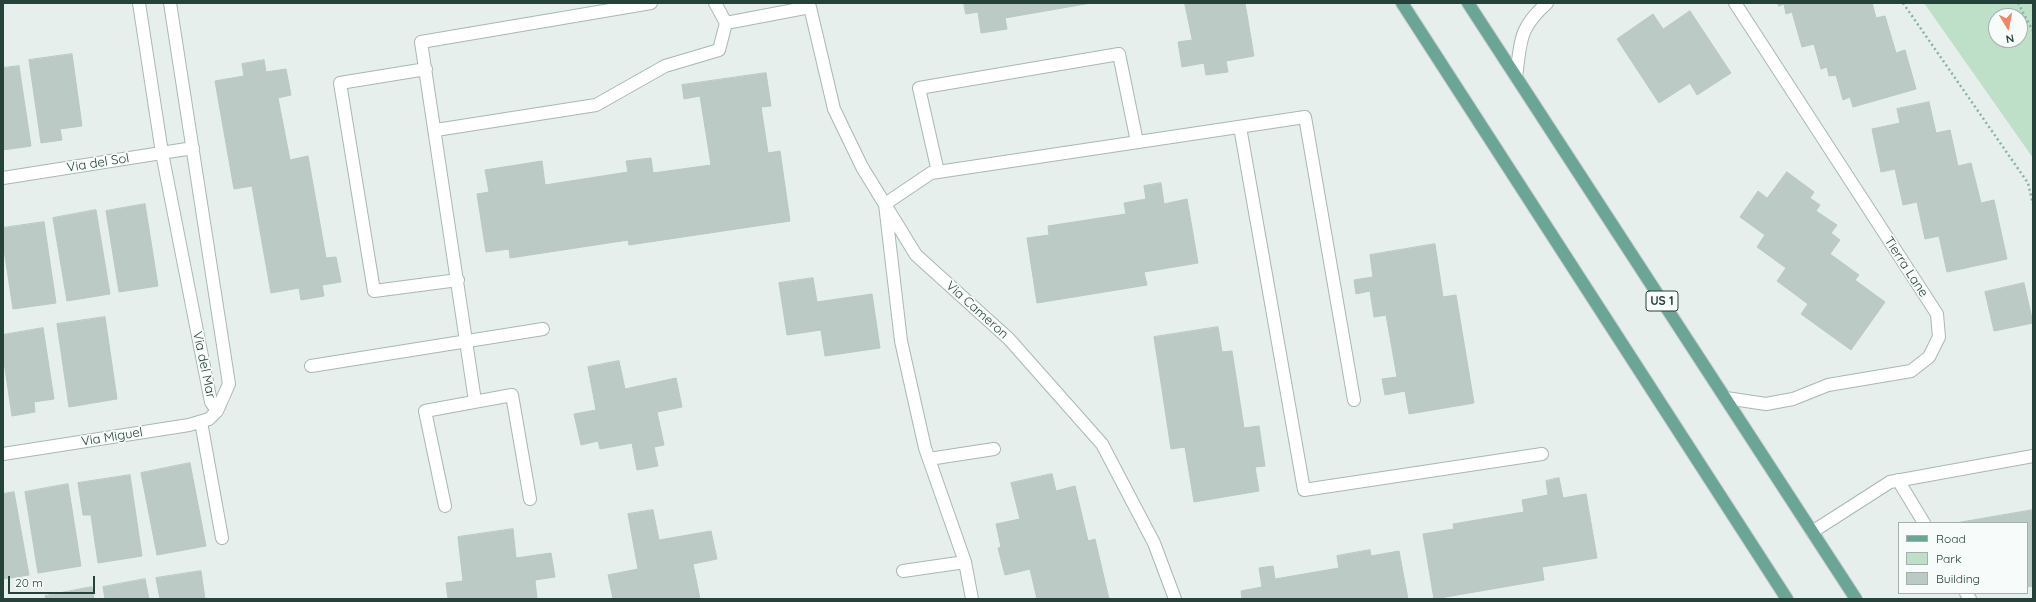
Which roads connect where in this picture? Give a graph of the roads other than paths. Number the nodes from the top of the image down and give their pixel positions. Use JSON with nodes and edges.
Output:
{"nodes":[{"id":1,"x":139,"y":3,"type":"edge"},
{"id":2,"x":170,"y":3,"type":"edge"},
{"id":3,"x":651,"y":3,"type":"edge"},
{"id":4,"x":715,"y":3,"type":"edge"},
{"id":5,"x":1402,"y":3,"type":"edge"},
{"id":6,"x":1468,"y":3,"type":"edge"},
{"id":7,"x":1547,"y":3,"type":"edge"},
{"id":8,"x":1735,"y":3,"type":"edge"},
{"id":9,"x":809,"y":4,"type":"edge"},
{"id":10,"x":726,"y":23,"type":"junction"},
{"id":11,"x":426,"y":69,"type":"junction"},
{"id":12,"x":1516,"y":77,"type":"junction"},
{"id":13,"x":1240,"y":127,"type":"junction"},
{"id":14,"x":436,"y":130,"type":"junction"},
{"id":15,"x":1136,"y":142,"type":"junction"},
{"id":16,"x":193,"y":148,"type":"junction"},
{"id":17,"x":162,"y":153,"type":"junction"},
{"id":18,"x":938,"y":172,"type":"junction"},
{"id":19,"x":3,"y":178,"type":"edge"},
{"id":20,"x":885,"y":204,"type":"junction"},
{"id":21,"x":458,"y":280,"type":"junction"},
{"id":22,"x":543,"y":329,"type":"dead end"},
{"id":23,"x":467,"y":340,"type":"junction"},
{"id":24,"x":311,"y":366,"type":"dead end"},
{"id":25,"x":1726,"y":398,"type":"junction"},
{"id":26,"x":1354,"y":400,"type":"dead end"},
{"id":27,"x":475,"y":401,"type":"junction"},
{"id":28,"x":217,"y":411,"type":"junction"},
{"id":29,"x":201,"y":422,"type":"junction"},
{"id":30,"x":994,"y":449,"type":"dead end"},
{"id":31,"x":3,"y":454,"type":"edge"},
{"id":32,"x":1542,"y":454,"type":"dead end"},
{"id":33,"x":2033,"y":456,"type":"edge"},
{"id":34,"x":929,"y":459,"type":"junction"},
{"id":35,"x":1898,"y":480,"type":"junction"},
{"id":36,"x":530,"y":499,"type":"dead end"},
{"id":37,"x":445,"y":506,"type":"dead end"},
{"id":38,"x":1923,"y":522,"type":"edge"},
{"id":39,"x":1812,"y":532,"type":"junction"},
{"id":40,"x":222,"y":538,"type":"dead end"},
{"id":41,"x":965,"y":562,"type":"junction"},
{"id":42,"x":903,"y":570,"type":"dead end"},
{"id":43,"x":972,"y":599,"type":"edge"},
{"id":44,"x":1175,"y":599,"type":"edge"},
{"id":45,"x":1787,"y":599,"type":"edge"},
{"id":46,"x":1856,"y":599,"type":"edge"}],
"edges":[{"from":1,"to":17,"type":"street","name":"Via del Mar"},
{"from":2,"to":16,"type":"street","name":"Via del Mar"},
{"from":3,"to":11,"type":"street"},
{"from":4,"to":10,"type":"street"},
{"from":5,"to":45,"type":"main road"},
{"from":6,"to":12,"type":"main road","number":"US 1"},
{"from":7,"to":12,"type":"street"},
{"from":8,"to":25,"type":"street","name":"Tierra Lane"},
{"from":9,"to":10,"type":"street"},
{"from":9,"to":20,"type":"street","name":"Via Cameron"},
{"from":10,"to":14,"type":"street"},
{"from":11,"to":14,"type":"street"},
{"from":11,"to":21,"type":"street"},
{"from":12,"to":25,"type":"main road","number":"US 1"},
{"from":13,"to":15,"type":"street"},
{"from":13,"to":26,"type":"street"},
{"from":13,"to":32,"type":"street"},
{"from":14,"to":21,"type":"street"},
{"from":15,"to":18,"type":"street"},
{"from":15,"to":18,"type":"street"},
{"from":16,"to":17,"type":"street","name":"Via del Sol"},
{"from":16,"to":28,"type":"street","name":"Via del Mar"},
{"from":17,"to":19,"type":"street","name":"Via del Sol"},
{"from":17,"to":28,"type":"street","name":"Via del Mar"},
{"from":18,"to":20,"type":"street"},
{"from":20,"to":34,"type":"street"},
{"from":20,"to":44,"type":"street","name":"Via Cameron"},
{"from":21,"to":23,"type":"street"},
{"from":22,"to":23,"type":"street"},
{"from":23,"to":24,"type":"street"},
{"from":23,"to":27,"type":"street"},
{"from":25,"to":39,"type":"main road","number":"US 1"},
{"from":27,"to":36,"type":"street"},
{"from":27,"to":37,"type":"street"},
{"from":28,"to":29,"type":"street","name":"Via Miguel"},
{"from":29,"to":31,"type":"street","name":"Via Miguel"},
{"from":29,"to":40,"type":"street"},
{"from":30,"to":34,"type":"street"},
{"from":33,"to":35,"type":"street"},
{"from":34,"to":41,"type":"street"},
{"from":35,"to":38,"type":"street"},
{"from":35,"to":39,"type":"street"},
{"from":39,"to":46,"type":"main road","number":"US 1"},
{"from":41,"to":42,"type":"street"},
{"from":41,"to":43,"type":"street"}]}
